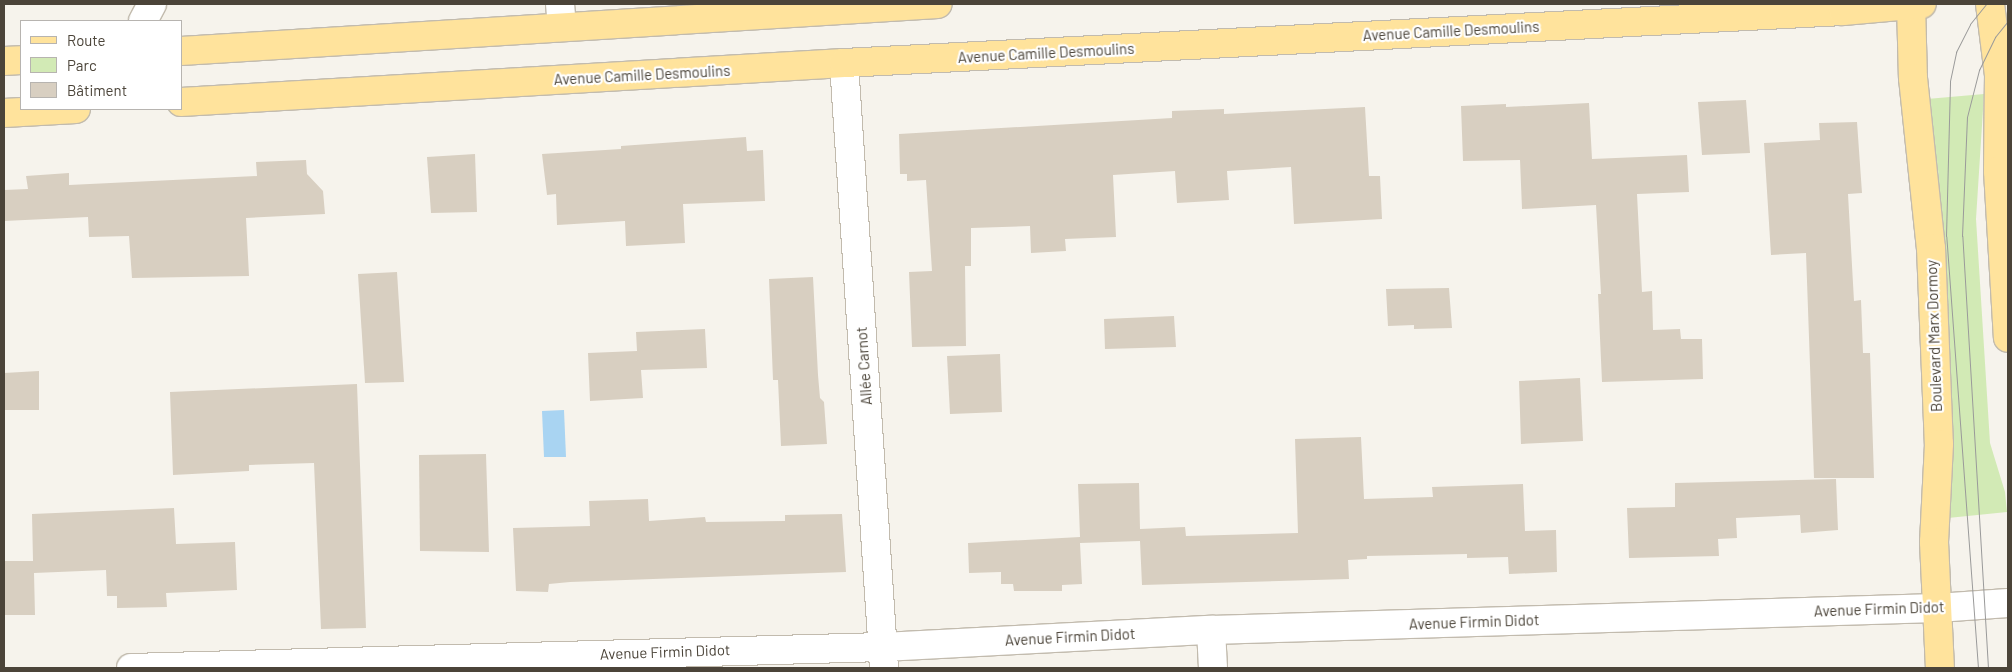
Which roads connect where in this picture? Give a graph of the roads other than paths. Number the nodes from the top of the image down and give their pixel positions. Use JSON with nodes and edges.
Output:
{"nodes":[{"id":1,"x":152,"y":4,"type":"edge"},
{"id":2,"x":938,"y":4,"type":"edge"},
{"id":3,"x":1911,"y":4,"type":"edge"},
{"id":4,"x":1922,"y":4,"type":"edge"},
{"id":5,"x":1990,"y":4,"type":"edge"},
{"id":6,"x":561,"y":16,"type":"edge"},
{"id":7,"x":144,"y":20,"type":"edge"},
{"id":8,"x":182,"y":51,"type":"edge"},
{"id":9,"x":20,"y":60,"type":"edge"},
{"id":10,"x":4,"y":61,"type":"edge"},
{"id":11,"x":844,"y":63,"type":"junction"},
{"id":12,"x":182,"y":102,"type":"edge"},
{"id":13,"x":58,"y":110,"type":"edge"},
{"id":14,"x":4,"y":113,"type":"edge"},
{"id":15,"x":2003,"y":171,"type":"edge"},
{"id":16,"x":2008,"y":338,"type":"edge"},
{"id":17,"x":2008,"y":603,"type":"edge"},
{"id":18,"x":1937,"y":608,"type":"junction"},
{"id":19,"x":1211,"y":630,"type":"junction"},
{"id":20,"x":883,"y":657,"type":"edge"},
{"id":21,"x":543,"y":662,"type":"edge"},
{"id":22,"x":131,"y":668,"type":"edge"},
{"id":23,"x":1213,"y":668,"type":"edge"},
{"id":24,"x":1940,"y":668,"type":"edge"}],
"edges":[{"from":1,"to":7,"type":"street"},
{"from":2,"to":6,"type":"main road"},
{"from":3,"to":4,"type":"main road","name":"Avenue Camille Desmoulins"},
{"from":3,"to":11,"type":"main road","name":"Avenue Camille Desmoulins"},
{"from":3,"to":18,"type":"main road","name":"Boulevard Marx Dormoy"},
{"from":5,"to":15,"type":"main road"},
{"from":6,"to":8,"type":"main road"},
{"from":9,"to":10,"type":"main road"},
{"from":11,"to":12,"type":"main road","name":"Avenue Camille Desmoulins"},
{"from":11,"to":20,"type":"street","name":"Allée Carnot"},
{"from":13,"to":14,"type":"main road"},
{"from":15,"to":16,"type":"main road"},
{"from":17,"to":18,"type":"street","name":"Avenue Firmin Didot"},
{"from":18,"to":19,"type":"street","name":"Avenue Firmin Didot"},
{"from":18,"to":24,"type":"main road","name":"Boulevard Marx Dormoy"},
{"from":19,"to":20,"type":"street","name":"Avenue Firmin Didot"},
{"from":19,"to":23,"type":"street"},
{"from":20,"to":21,"type":"street","name":"Avenue Firmin Didot"},
{"from":21,"to":22,"type":"street","name":"Avenue Firmin Didot"}]}
